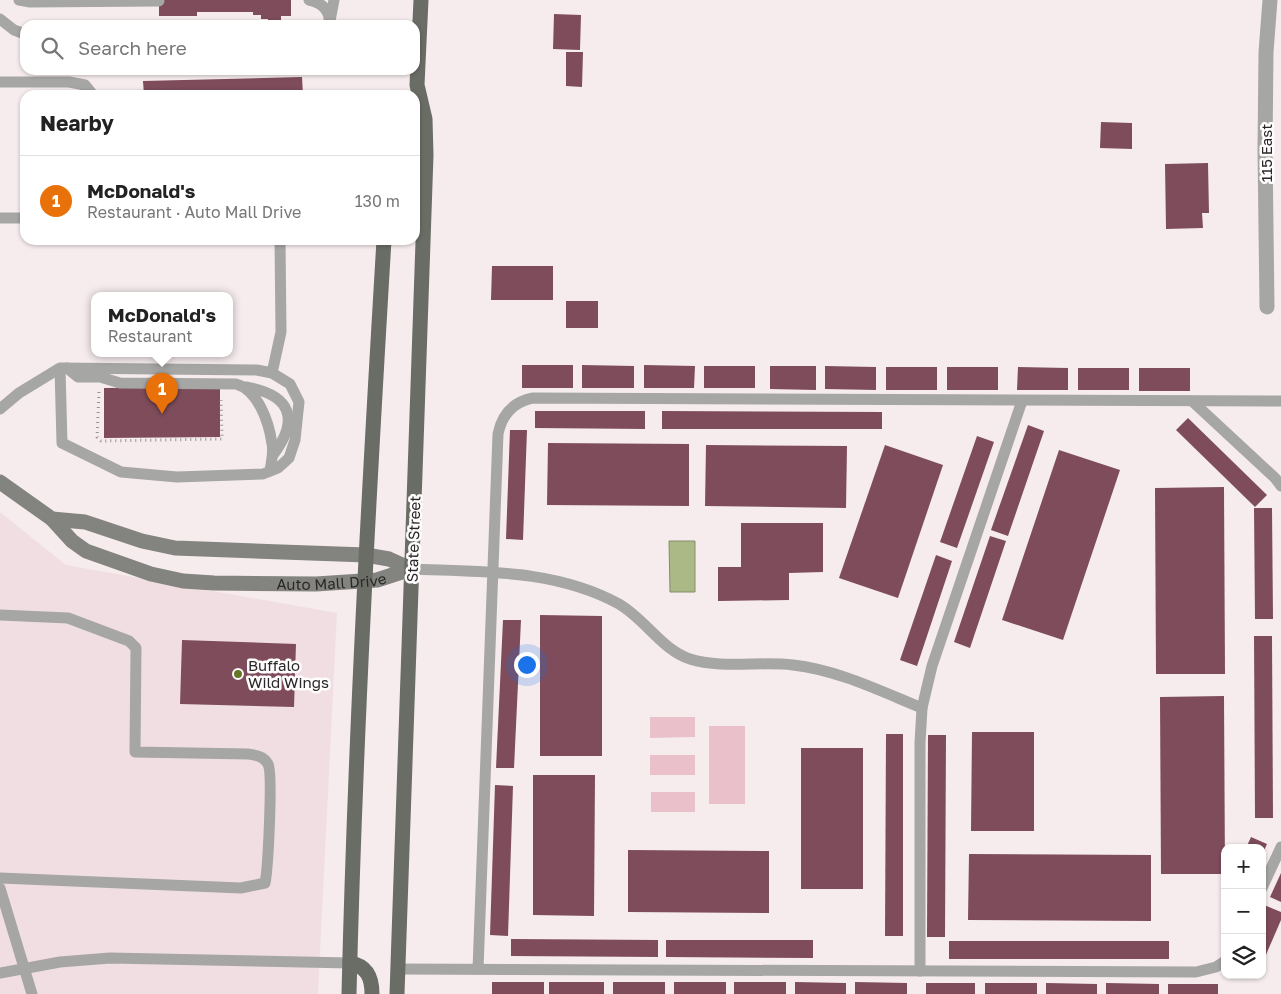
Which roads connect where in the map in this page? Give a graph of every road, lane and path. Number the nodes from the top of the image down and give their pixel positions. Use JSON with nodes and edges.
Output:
{"nodes":[{"id":1,"x":18,"y":0,"type":"edge"},
{"id":2,"x":309,"y":0,"type":"edge"},
{"id":3,"x":334,"y":0,"type":"edge"},
{"id":4,"x":421,"y":0,"type":"edge"},
{"id":5,"x":1270,"y":0,"type":"edge"},
{"id":6,"x":159,"y":1,"type":"edge"},
{"id":7,"x":0,"y":19,"type":"edge"},
{"id":8,"x":328,"y":20,"type":"edge"},
{"id":9,"x":330,"y":20,"type":"edge"},
{"id":10,"x":419,"y":20,"type":"edge"},
{"id":11,"x":20,"y":32,"type":"edge"},
{"id":12,"x":414,"y":75,"type":"edge"},
{"id":13,"x":0,"y":82,"type":"edge"},
{"id":14,"x":89,"y":90,"type":"edge"},
{"id":15,"x":413,"y":90,"type":"edge"},
{"id":16,"x":420,"y":107,"type":"edge"},
{"id":17,"x":0,"y":218,"type":"edge"},
{"id":18,"x":20,"y":218,"type":"edge"},
{"id":19,"x":280,"y":245,"type":"edge"},
{"id":20,"x":384,"y":245,"type":"edge"},
{"id":21,"x":1268,"y":307,"type":"dead end"},
{"id":22,"x":63,"y":368,"type":"junction"},
{"id":23,"x":272,"y":373,"type":"junction"},
{"id":24,"x":100,"y":386,"type":"dead end"},
{"id":25,"x":245,"y":386,"type":"junction"},
{"id":26,"x":221,"y":391,"type":"dead end"},
{"id":27,"x":1022,"y":401,"type":"junction"},
{"id":28,"x":1192,"y":401,"type":"junction"},
{"id":29,"x":1281,"y":401,"type":"edge"},
{"id":30,"x":0,"y":409,"type":"edge"},
{"id":31,"x":272,"y":457,"type":"junction"},
{"id":32,"x":270,"y":471,"type":"junction"},
{"id":33,"x":0,"y":482,"type":"edge"},
{"id":34,"x":1281,"y":486,"type":"edge"},
{"id":35,"x":52,"y":519,"type":"junction"},
{"id":36,"x":366,"y":555,"type":"junction"},
{"id":37,"x":412,"y":569,"type":"junction"},
{"id":38,"x":493,"y":573,"type":"junction"},
{"id":39,"x":364,"y":581,"type":"junction"},
{"id":40,"x":0,"y":615,"type":"edge"},
{"id":41,"x":922,"y":708,"type":"junction"},
{"id":42,"x":1281,"y":847,"type":"edge"},
{"id":43,"x":0,"y":878,"type":"edge"},
{"id":44,"x":1266,"y":879,"type":"edge"},
{"id":45,"x":0,"y":888,"type":"edge"},
{"id":46,"x":350,"y":963,"type":"junction"},
{"id":47,"x":1221,"y":964,"type":"edge"},
{"id":48,"x":25,"y":968,"type":"junction"},
{"id":49,"x":397,"y":969,"type":"junction"},
{"id":50,"x":478,"y":969,"type":"junction"},
{"id":51,"x":920,"y":971,"type":"junction"},
{"id":52,"x":0,"y":972,"type":"edge"},
{"id":53,"x":32,"y":994,"type":"edge"},
{"id":54,"x":349,"y":994,"type":"edge"},
{"id":55,"x":372,"y":994,"type":"edge"},
{"id":56,"x":397,"y":994,"type":"edge"}],
"edges":[{"from":1,"to":6,"type":"lane"},
{"from":2,"to":8,"type":"lane"},
{"from":3,"to":9,"type":"lane"},
{"from":4,"to":10,"type":"main road","name":"State Street"},
{"from":5,"to":21,"type":"street","name":"115 East"},
{"from":7,"to":11,"type":"lane"},
{"from":12,"to":15,"type":"main road","name":"State Street"},
{"from":13,"to":14,"type":"lane"},
{"from":16,"to":37,"type":"main road","name":"State Street"},
{"from":17,"to":18,"type":"lane"},
{"from":19,"to":23,"type":"lane"},
{"from":20,"to":36,"type":"main road"},
{"from":22,"to":23,"type":"lane"},
{"from":22,"to":25,"type":"lane"},
{"from":22,"to":30,"type":"lane"},
{"from":22,"to":32,"type":"lane"},
{"from":23,"to":32,"type":"lane"},
{"from":24,"to":26,"type":"path"},
{"from":25,"to":31,"type":"lane"},
{"from":25,"to":31,"type":"lane"},
{"from":27,"to":28,"type":"lane"},
{"from":27,"to":38,"type":"lane"},
{"from":27,"to":41,"type":"lane"},
{"from":28,"to":29,"type":"lane"},
{"from":28,"to":34,"type":"lane"},
{"from":31,"to":32,"type":"lane"},
{"from":33,"to":35,"type":"street","name":"Auto Mall Drive"},
{"from":35,"to":36,"type":"street","name":"Auto Mall Drive"},
{"from":35,"to":39,"type":"street","name":"Auto Mall Drive"},
{"from":36,"to":37,"type":"street","name":"Auto Mall Drive"},
{"from":36,"to":39,"type":"main road"},
{"from":37,"to":38,"type":"lane"},
{"from":37,"to":39,"type":"street","name":"Auto Mall Drive"},
{"from":37,"to":49,"type":"main road","name":"State Street"},
{"from":38,"to":41,"type":"lane"},
{"from":38,"to":50,"type":"lane"},
{"from":39,"to":46,"type":"main road"},
{"from":40,"to":43,"type":"lane"},
{"from":41,"to":51,"type":"lane"},
{"from":42,"to":44,"type":"lane"},
{"from":45,"to":48,"type":"lane"},
{"from":46,"to":48,"type":"lane"},
{"from":46,"to":54,"type":"main road"},
{"from":46,"to":55,"type":"main road"},
{"from":47,"to":51,"type":"lane"},
{"from":48,"to":52,"type":"lane"},
{"from":48,"to":53,"type":"lane"},
{"from":49,"to":50,"type":"lane"},
{"from":49,"to":56,"type":"main road","name":"State Street"},
{"from":50,"to":51,"type":"lane"}]}
